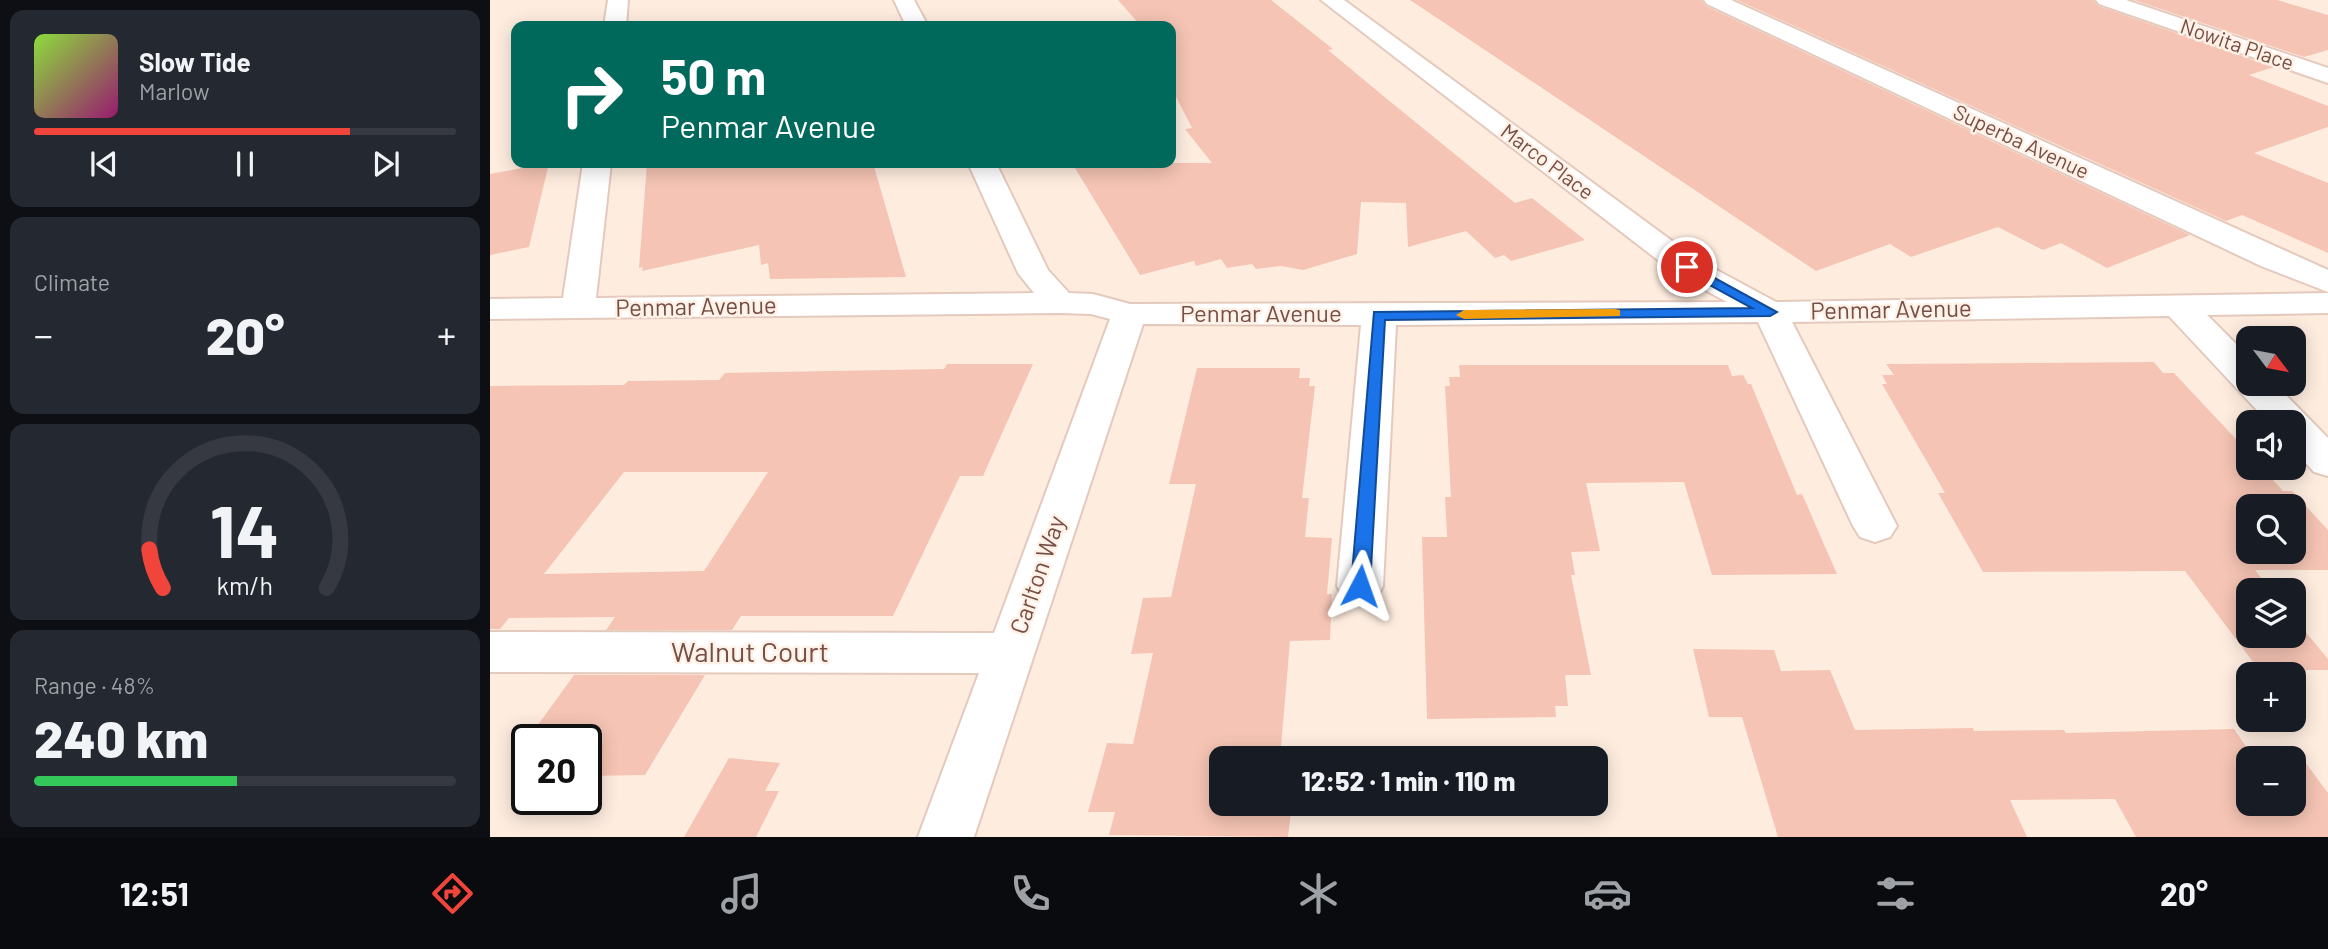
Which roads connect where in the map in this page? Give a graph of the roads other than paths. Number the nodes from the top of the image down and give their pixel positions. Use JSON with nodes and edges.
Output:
{"nodes":[{"id":1,"x":618,"y":0,"type":"edge"},
{"id":2,"x":904,"y":0,"type":"edge"},
{"id":3,"x":1331,"y":0,"type":"edge"},
{"id":4,"x":1714,"y":0,"type":"edge"},
{"id":5,"x":2106,"y":0,"type":"edge"},
{"id":6,"x":616,"y":21,"type":"edge"},
{"id":7,"x":914,"y":21,"type":"edge"},
{"id":8,"x":2328,"y":76,"type":"edge"},
{"id":9,"x":596,"y":168,"type":"edge"},
{"id":10,"x":984,"y":168,"type":"edge"},
{"id":11,"x":2328,"y":282,"type":"edge"},
{"id":12,"x":1060,"y":303,"type":"junction"},
{"id":13,"x":2328,"y":303,"type":"edge"},
{"id":14,"x":2178,"y":305,"type":"junction"},
{"id":15,"x":578,"y":308,"type":"junction"},
{"id":16,"x":490,"y":309,"type":"edge"},
{"id":17,"x":1770,"y":312,"type":"junction"},
{"id":18,"x":1129,"y":314,"type":"junction"},
{"id":19,"x":1379,"y":315,"type":"junction"},
{"id":20,"x":2236,"y":365,"type":"edge"},
{"id":21,"x":2265,"y":396,"type":"edge"},
{"id":22,"x":2279,"y":410,"type":"edge"},
{"id":23,"x":2306,"y":438,"type":"edge"},
{"id":24,"x":2328,"y":461,"type":"edge"},
{"id":25,"x":1875,"y":526,"type":"dead end"},
{"id":26,"x":1360,"y":586,"type":"dead end"},
{"id":27,"x":490,"y":652,"type":"edge"},
{"id":28,"x":1011,"y":653,"type":"junction"},
{"id":29,"x":946,"y":837,"type":"edge"}],
"edges":[{"from":1,"to":6,"type":"street"},
{"from":2,"to":7,"type":"street"},
{"from":3,"to":17,"type":"street","name":"Marco Place"},
{"from":4,"to":11,"type":"street","name":"Superba Avenue"},
{"from":5,"to":8,"type":"street","name":"Nowita Place"},
{"from":9,"to":15,"type":"street"},
{"from":10,"to":12,"type":"street"},
{"from":12,"to":15,"type":"street","name":"Penmar Avenue"},
{"from":12,"to":18,"type":"street","name":"Penmar Avenue"},
{"from":13,"to":14,"type":"street","name":"Penmar Avenue"},
{"from":14,"to":17,"type":"street","name":"Penmar Avenue"},
{"from":14,"to":20,"type":"street"},
{"from":15,"to":16,"type":"street","name":"Penmar Avenue"},
{"from":17,"to":19,"type":"street","name":"Penmar Avenue"},
{"from":17,"to":25,"type":"street"},
{"from":18,"to":19,"type":"street","name":"Penmar Avenue"},
{"from":18,"to":28,"type":"street","name":"Carlton Way"},
{"from":19,"to":26,"type":"street"},
{"from":21,"to":22,"type":"street"},
{"from":23,"to":24,"type":"street"},
{"from":27,"to":28,"type":"street","name":"Walnut Court"},
{"from":28,"to":29,"type":"street","name":"Carlton Way"}]}
